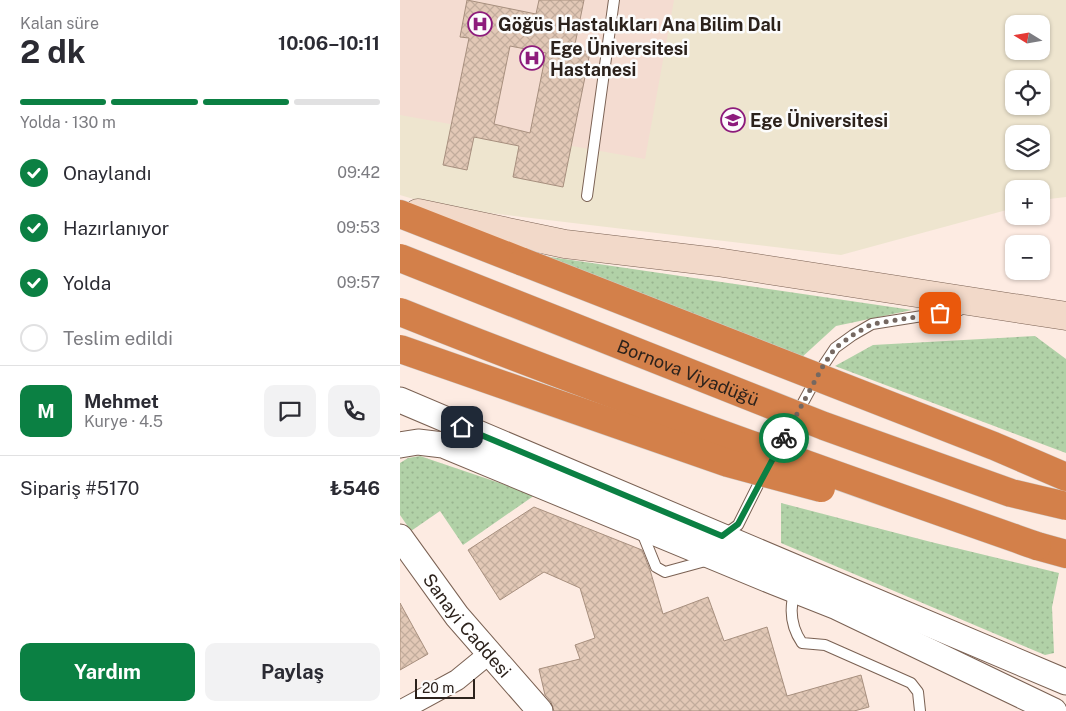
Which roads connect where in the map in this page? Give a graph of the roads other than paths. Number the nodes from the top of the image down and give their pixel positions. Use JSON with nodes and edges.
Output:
{"nodes":[{"id":1,"x":614,"y":0,"type":"edge"},
{"id":2,"x":587,"y":196,"type":"dead end"},
{"id":3,"x":400,"y":209,"type":"edge"},
{"id":4,"x":400,"y":214,"type":"edge"},
{"id":5,"x":400,"y":258,"type":"edge"},
{"id":6,"x":991,"y":305,"type":"junction"},
{"id":7,"x":400,"y":312,"type":"edge"},
{"id":8,"x":1066,"y":316,"type":"edge"},
{"id":9,"x":1066,"y":334,"type":"edge"},
{"id":10,"x":400,"y":349,"type":"edge"},
{"id":11,"x":400,"y":400,"type":"edge"},
{"id":12,"x":400,"y":445,"type":"edge"},
{"id":13,"x":1066,"y":477,"type":"edge"},
{"id":14,"x":1066,"y":506,"type":"edge"},
{"id":15,"x":400,"y":537,"type":"edge"},
{"id":16,"x":1038,"y":546,"type":"junction"},
{"id":17,"x":719,"y":547,"type":"junction"},
{"id":18,"x":1066,"y":554,"type":"edge"},
{"id":19,"x":795,"y":590,"type":"junction"},
{"id":20,"x":490,"y":653,"type":"junction"},
{"id":21,"x":1066,"y":682,"type":"edge"},
{"id":22,"x":400,"y":711,"type":"edge"},
{"id":23,"x":540,"y":711,"type":"edge"},
{"id":24,"x":920,"y":711,"type":"edge"},
{"id":25,"x":1054,"y":711,"type":"edge"}],
"edges":[{"from":1,"to":2,"type":"lane"},
{"from":3,"to":6,"type":"main road"},
{"from":4,"to":13,"type":"highway","bridge":true},
{"from":5,"to":14,"type":"highway","name":"Bornova Viyadüğü","bridge":true},
{"from":6,"to":8,"type":"main road"},
{"from":6,"to":9,"type":"main road"},
{"from":6,"to":17,"type":"lane"},
{"from":7,"to":16,"type":"highway","bridge":true},
{"from":10,"to":16,"type":"highway","bridge":true},
{"from":11,"to":17,"type":"street"},
{"from":12,"to":17,"type":"street"},
{"from":15,"to":20,"type":"street","name":"Sanayi Caddesi"},
{"from":16,"to":18,"type":"highway"},
{"from":17,"to":19,"type":"street"},
{"from":17,"to":21,"type":"street"},
{"from":19,"to":24,"type":"lane"},
{"from":19,"to":25,"type":"street"},
{"from":20,"to":22,"type":"street"},
{"from":20,"to":23,"type":"street","name":"Sanayi Caddesi"}]}
